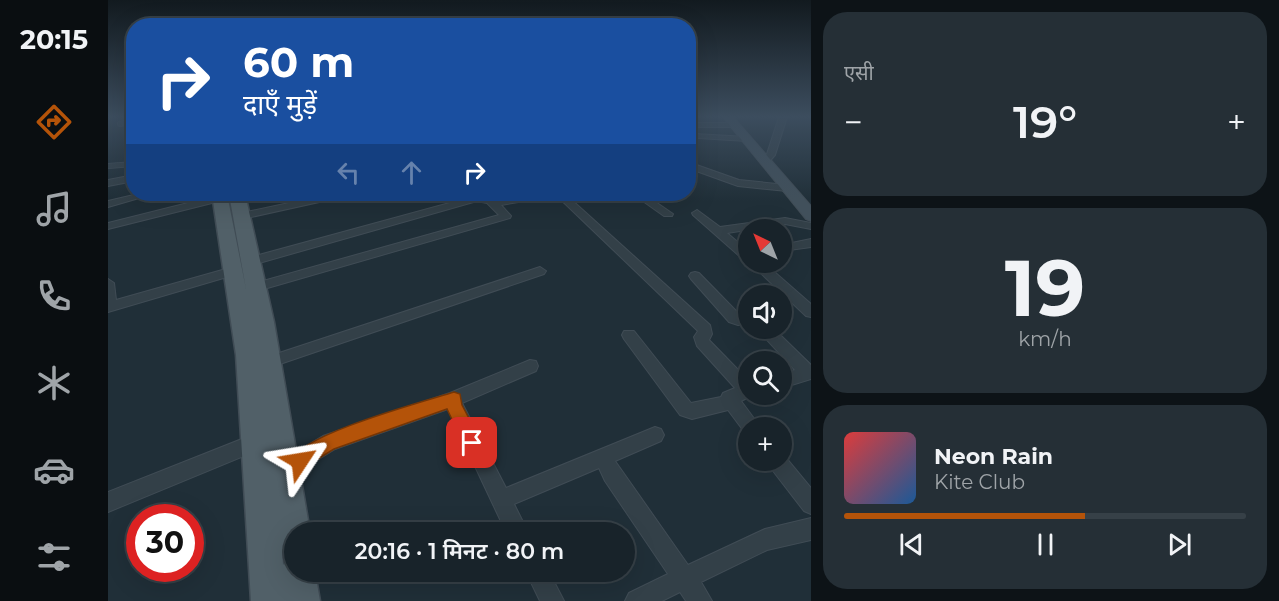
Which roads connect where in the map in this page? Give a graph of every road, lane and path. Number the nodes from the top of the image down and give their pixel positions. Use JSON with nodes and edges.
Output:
{"nodes":[{"id":1,"x":752,"y":145,"type":"edge"},
{"id":2,"x":774,"y":145,"type":"edge"},
{"id":3,"x":765,"y":161,"type":"junction"},
{"id":4,"x":126,"y":165,"type":"edge"},
{"id":5,"x":108,"y":166,"type":"edge"},
{"id":6,"x":696,"y":168,"type":"edge"},
{"id":7,"x":126,"y":180,"type":"edge"},
{"id":8,"x":108,"y":183,"type":"edge"},
{"id":9,"x":787,"y":188,"type":"junction"},
{"id":10,"x":126,"y":200,"type":"edge"},
{"id":11,"x":225,"y":201,"type":"edge"},
{"id":12,"x":230,"y":201,"type":"edge"},
{"id":13,"x":474,"y":201,"type":"edge"},
{"id":14,"x":489,"y":201,"type":"edge"},
{"id":15,"x":568,"y":201,"type":"edge"},
{"id":16,"x":648,"y":201,"type":"edge"},
{"id":17,"x":108,"y":204,"type":"edge"},
{"id":18,"x":697,"y":213,"type":"dead end"},
{"id":19,"x":668,"y":214,"type":"dead end"},
{"id":20,"x":811,"y":216,"type":"edge"},
{"id":21,"x":108,"y":226,"type":"edge"},
{"id":22,"x":811,"y":226,"type":"edge"},
{"id":23,"x":718,"y":231,"type":"junction"},
{"id":24,"x":811,"y":243,"type":"edge"},
{"id":25,"x":792,"y":246,"type":"edge"},
{"id":26,"x":738,"y":248,"type":"edge"},
{"id":27,"x":242,"y":266,"type":"junction"},
{"id":28,"x":540,"y":271,"type":"dead end"},
{"id":29,"x":767,"y":273,"type":"edge"},
{"id":30,"x":695,"y":276,"type":"dead end"},
{"id":31,"x":108,"y":283,"type":"edge"},
{"id":32,"x":257,"y":287,"type":"junction"},
{"id":33,"x":109,"y":306,"type":"edge"},
{"id":34,"x":811,"y":312,"type":"edge"},
{"id":35,"x":738,"y":320,"type":"edge"},
{"id":36,"x":629,"y":335,"type":"dead end"},
{"id":37,"x":775,"y":339,"type":"edge"},
{"id":38,"x":269,"y":362,"type":"junction"},
{"id":39,"x":530,"y":366,"type":"dead end"},
{"id":40,"x":810,"y":372,"type":"edge"},
{"id":41,"x":792,"y":378,"type":"edge"},
{"id":42,"x":738,"y":380,"type":"edge"},
{"id":43,"x":738,"y":394,"type":"edge"},
{"id":44,"x":454,"y":399,"type":"junction"},
{"id":45,"x":731,"y":402,"type":"junction"},
{"id":46,"x":743,"y":417,"type":"edge"},
{"id":47,"x":655,"y":435,"type":"dead end"},
{"id":48,"x":257,"y":442,"type":"junction"},
{"id":49,"x":603,"y":456,"type":"junction"},
{"id":50,"x":285,"y":471,"type":"junction"},
{"id":51,"x":786,"y":471,"type":"edge"},
{"id":52,"x":501,"y":500,"type":"junction"},
{"id":53,"x":108,"y":502,"type":"edge"},
{"id":54,"x":811,"y":504,"type":"edge"},
{"id":55,"x":292,"y":522,"type":"edge"},
{"id":56,"x":512,"y":522,"type":"edge"},
{"id":57,"x":811,"y":529,"type":"edge"},
{"id":58,"x":685,"y":578,"type":"junction"},
{"id":59,"x":299,"y":582,"type":"edge"},
{"id":60,"x":542,"y":582,"type":"edge"},
{"id":61,"x":269,"y":601,"type":"edge"},
{"id":62,"x":302,"y":601,"type":"edge"},
{"id":63,"x":552,"y":601,"type":"edge"},
{"id":64,"x":637,"y":601,"type":"edge"},
{"id":65,"x":700,"y":601,"type":"edge"}],
"edges":[{"from":1,"to":3,"type":"main road"},
{"from":2,"to":3,"type":"street"},
{"from":3,"to":9,"type":"main road"},
{"from":4,"to":5,"type":"lane"},
{"from":6,"to":9,"type":"street"},
{"from":7,"to":8,"type":"street"},
{"from":9,"to":20,"type":"main road"},
{"from":10,"to":17,"type":"street"},
{"from":11,"to":21,"type":"street"},
{"from":12,"to":27,"type":"main road"},
{"from":13,"to":27,"type":"street"},
{"from":14,"to":32,"type":"street"},
{"from":15,"to":42,"type":"street"},
{"from":16,"to":19,"type":"street"},
{"from":18,"to":23,"type":"street"},
{"from":22,"to":23,"type":"street"},
{"from":23,"to":26,"type":"street"},
{"from":24,"to":25,"type":"street"},
{"from":27,"to":32,"type":"main road"},
{"from":27,"to":33,"type":"street"},
{"from":27,"to":48,"type":"main road"},
{"from":28,"to":38,"type":"street"},
{"from":29,"to":34,"type":"street"},
{"from":30,"to":35,"type":"street"},
{"from":31,"to":33,"type":"street"},
{"from":32,"to":38,"type":"main road"},
{"from":36,"to":45,"type":"street"},
{"from":37,"to":40,"type":"street"},
{"from":38,"to":50,"type":"main road"},
{"from":39,"to":44,"type":"street"},
{"from":40,"to":41,"type":"street"},
{"from":43,"to":45,"type":"street"},
{"from":44,"to":50,"type":"street"},
{"from":44,"to":52,"type":"street"},
{"from":45,"to":46,"type":"street"},
{"from":47,"to":49,"type":"street"},
{"from":48,"to":53,"type":"street"},
{"from":48,"to":61,"type":"main road"},
{"from":49,"to":52,"type":"street"},
{"from":49,"to":58,"type":"street"},
{"from":50,"to":55,"type":"main road"},
{"from":51,"to":54,"type":"street"},
{"from":52,"to":56,"type":"street"},
{"from":57,"to":58,"type":"street"},
{"from":58,"to":64,"type":"street"},
{"from":58,"to":65,"type":"street"},
{"from":59,"to":62,"type":"main road"},
{"from":60,"to":63,"type":"street"}]}
